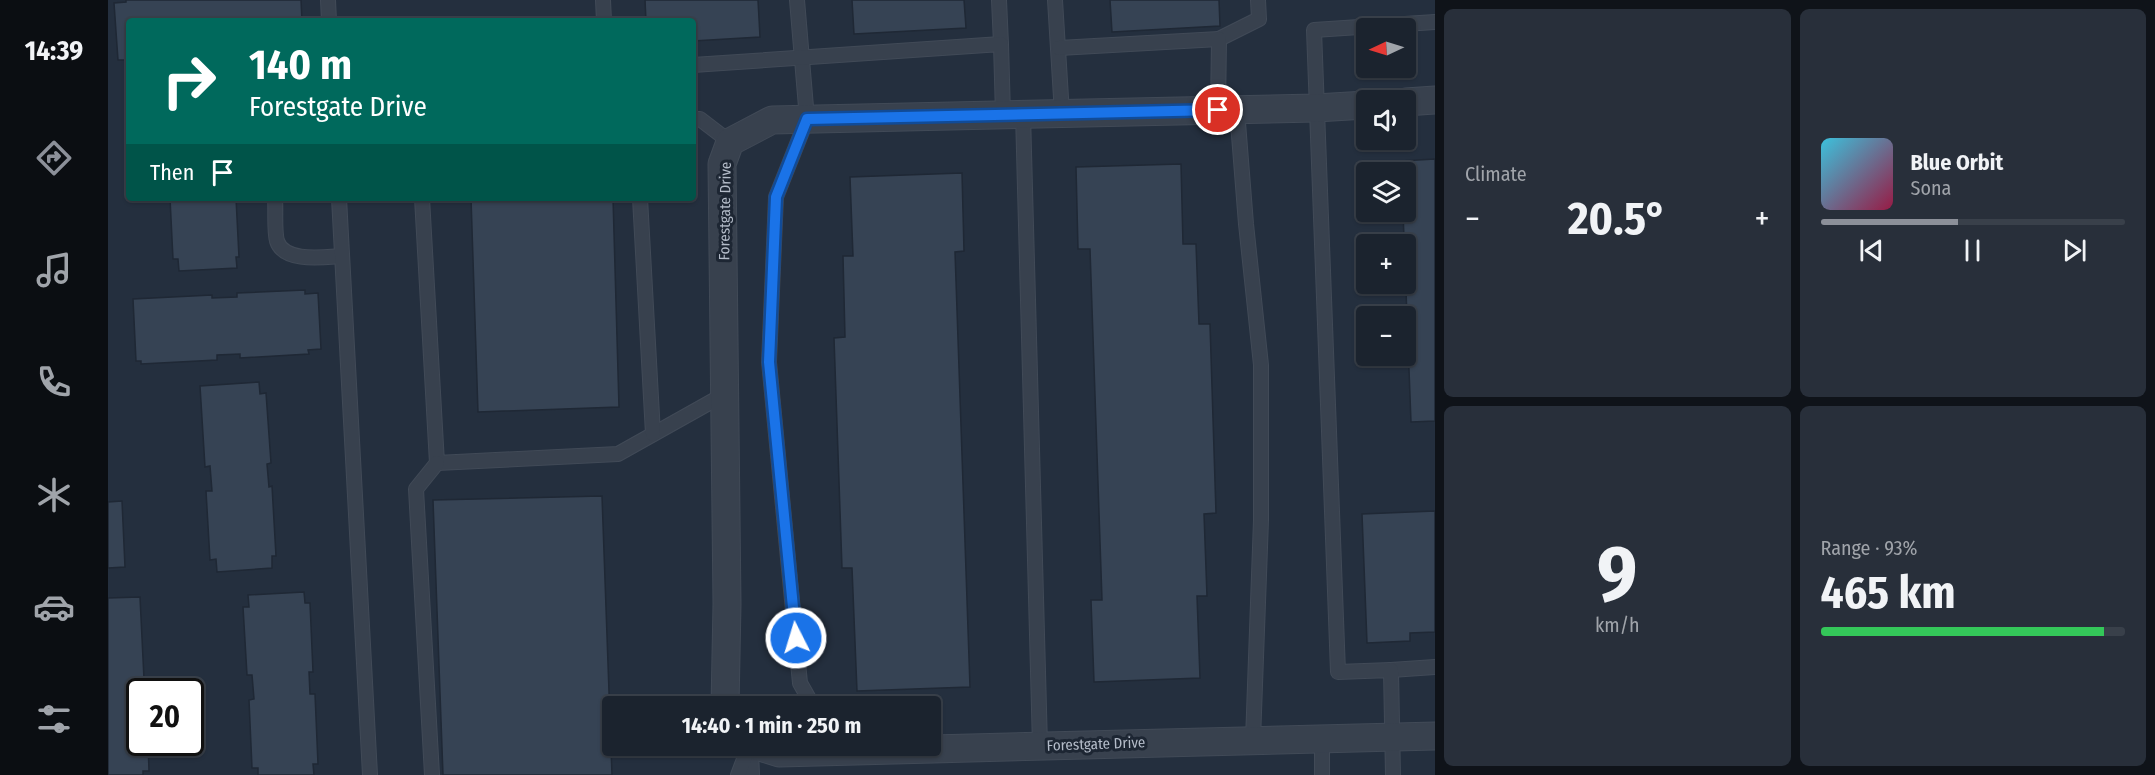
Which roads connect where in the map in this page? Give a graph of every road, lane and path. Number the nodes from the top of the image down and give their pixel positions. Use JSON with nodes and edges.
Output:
{"nodes":[{"id":1,"x":328,"y":0,"type":"edge"},
{"id":2,"x":603,"y":0,"type":"edge"},
{"id":3,"x":796,"y":0,"type":"edge"},
{"id":4,"x":999,"y":0,"type":"edge"},
{"id":5,"x":1056,"y":0,"type":"edge"},
{"id":6,"x":1258,"y":0,"type":"edge"},
{"id":7,"x":329,"y":18,"type":"edge"},
{"id":8,"x":604,"y":18,"type":"edge"},
{"id":9,"x":1435,"y":22,"type":"edge"},
{"id":10,"x":1219,"y":39,"type":"junction"},
{"id":11,"x":1001,"y":44,"type":"junction"},
{"id":12,"x":1059,"y":48,"type":"junction"},
{"id":13,"x":802,"y":59,"type":"junction"},
{"id":14,"x":696,"y":65,"type":"edge"},
{"id":15,"x":1435,"y":100,"type":"edge"},
{"id":16,"x":1416,"y":101,"type":"edge"},
{"id":17,"x":1356,"y":106,"type":"edge"},
{"id":18,"x":1316,"y":108,"type":"junction"},
{"id":19,"x":1228,"y":110,"type":"junction"},
{"id":20,"x":1062,"y":114,"type":"junction"},
{"id":21,"x":1013,"y":115,"type":"junction"},
{"id":22,"x":696,"y":119,"type":"edge"},
{"id":23,"x":807,"y":119,"type":"junction"},
{"id":24,"x":730,"y":142,"type":"junction"},
{"id":25,"x":276,"y":201,"type":"edge"},
{"id":26,"x":339,"y":201,"type":"edge"},
{"id":27,"x":422,"y":201,"type":"edge"},
{"id":28,"x":640,"y":201,"type":"edge"},
{"id":29,"x":342,"y":256,"type":"junction"},
{"id":30,"x":725,"y":394,"type":"junction"},
{"id":31,"x":653,"y":435,"type":"junction"},
{"id":32,"x":437,"y":463,"type":"junction"},
{"id":33,"x":1435,"y":667,"type":"edge"},
{"id":34,"x":1391,"y":670,"type":"junction"},
{"id":35,"x":725,"y":696,"type":"edge"},
{"id":36,"x":807,"y":696,"type":"edge"},
{"id":37,"x":1393,"y":736,"type":"junction"},
{"id":38,"x":1435,"y":736,"type":"edge"},
{"id":39,"x":1322,"y":738,"type":"junction"},
{"id":40,"x":1253,"y":740,"type":"junction"},
{"id":41,"x":1040,"y":746,"type":"junction"},
{"id":42,"x":941,"y":747,"type":"edge"},
{"id":43,"x":746,"y":756,"type":"edge"},
{"id":44,"x":751,"y":756,"type":"edge"},
{"id":45,"x":370,"y":775,"type":"edge"},
{"id":46,"x":432,"y":775,"type":"edge"},
{"id":47,"x":738,"y":775,"type":"edge"},
{"id":48,"x":752,"y":775,"type":"edge"},
{"id":49,"x":1322,"y":775,"type":"edge"},
{"id":50,"x":1393,"y":775,"type":"edge"}],
"edges":[{"from":1,"to":7,"type":"lane"},
{"from":2,"to":8,"type":"lane"},
{"from":3,"to":13,"type":"lane"},
{"from":4,"to":11,"type":"lane"},
{"from":5,"to":12,"type":"lane"},
{"from":6,"to":10,"type":"lane"},
{"from":9,"to":18,"type":"lane"},
{"from":10,"to":12,"type":"lane"},
{"from":10,"to":19,"type":"lane"},
{"from":11,"to":13,"type":"lane"},
{"from":11,"to":21,"type":"lane"},
{"from":12,"to":20,"type":"lane"},
{"from":13,"to":14,"type":"lane"},
{"from":13,"to":23,"type":"lane"},
{"from":15,"to":16,"type":"street"},
{"from":17,"to":18,"type":"street","name":"Forestgate Drive"},
{"from":18,"to":19,"type":"street","name":"Forestgate Drive"},
{"from":18,"to":34,"type":"lane"},
{"from":19,"to":20,"type":"street","name":"Forestgate Drive"},
{"from":19,"to":40,"type":"lane"},
{"from":20,"to":21,"type":"street","name":"Forestgate Drive"},
{"from":21,"to":23,"type":"street","name":"Forestgate Drive"},
{"from":21,"to":41,"type":"lane"},
{"from":22,"to":24,"type":"lane"},
{"from":23,"to":24,"type":"street","name":"Forestgate Drive"},
{"from":23,"to":36,"type":"lane"},
{"from":24,"to":30,"type":"street","name":"Forestgate Drive"},
{"from":25,"to":29,"type":"lane"},
{"from":26,"to":29,"type":"lane"},
{"from":27,"to":32,"type":"lane"},
{"from":28,"to":31,"type":"lane"},
{"from":29,"to":45,"type":"lane"},
{"from":30,"to":31,"type":"lane"},
{"from":30,"to":35,"type":"street","name":"Forestgate Drive"},
{"from":31,"to":32,"type":"lane"},
{"from":32,"to":46,"type":"lane"},
{"from":33,"to":34,"type":"lane"},
{"from":34,"to":37,"type":"lane"},
{"from":37,"to":38,"type":"street","name":"Forestgate Drive"},
{"from":37,"to":39,"type":"street","name":"Forestgate Drive"},
{"from":37,"to":50,"type":"lane"},
{"from":39,"to":40,"type":"street","name":"Forestgate Drive"},
{"from":39,"to":49,"type":"lane"},
{"from":40,"to":41,"type":"street","name":"Forestgate Drive"},
{"from":41,"to":42,"type":"street","name":"Forestgate Drive"},
{"from":43,"to":47,"type":"lane"},
{"from":44,"to":48,"type":"lane"}]}
